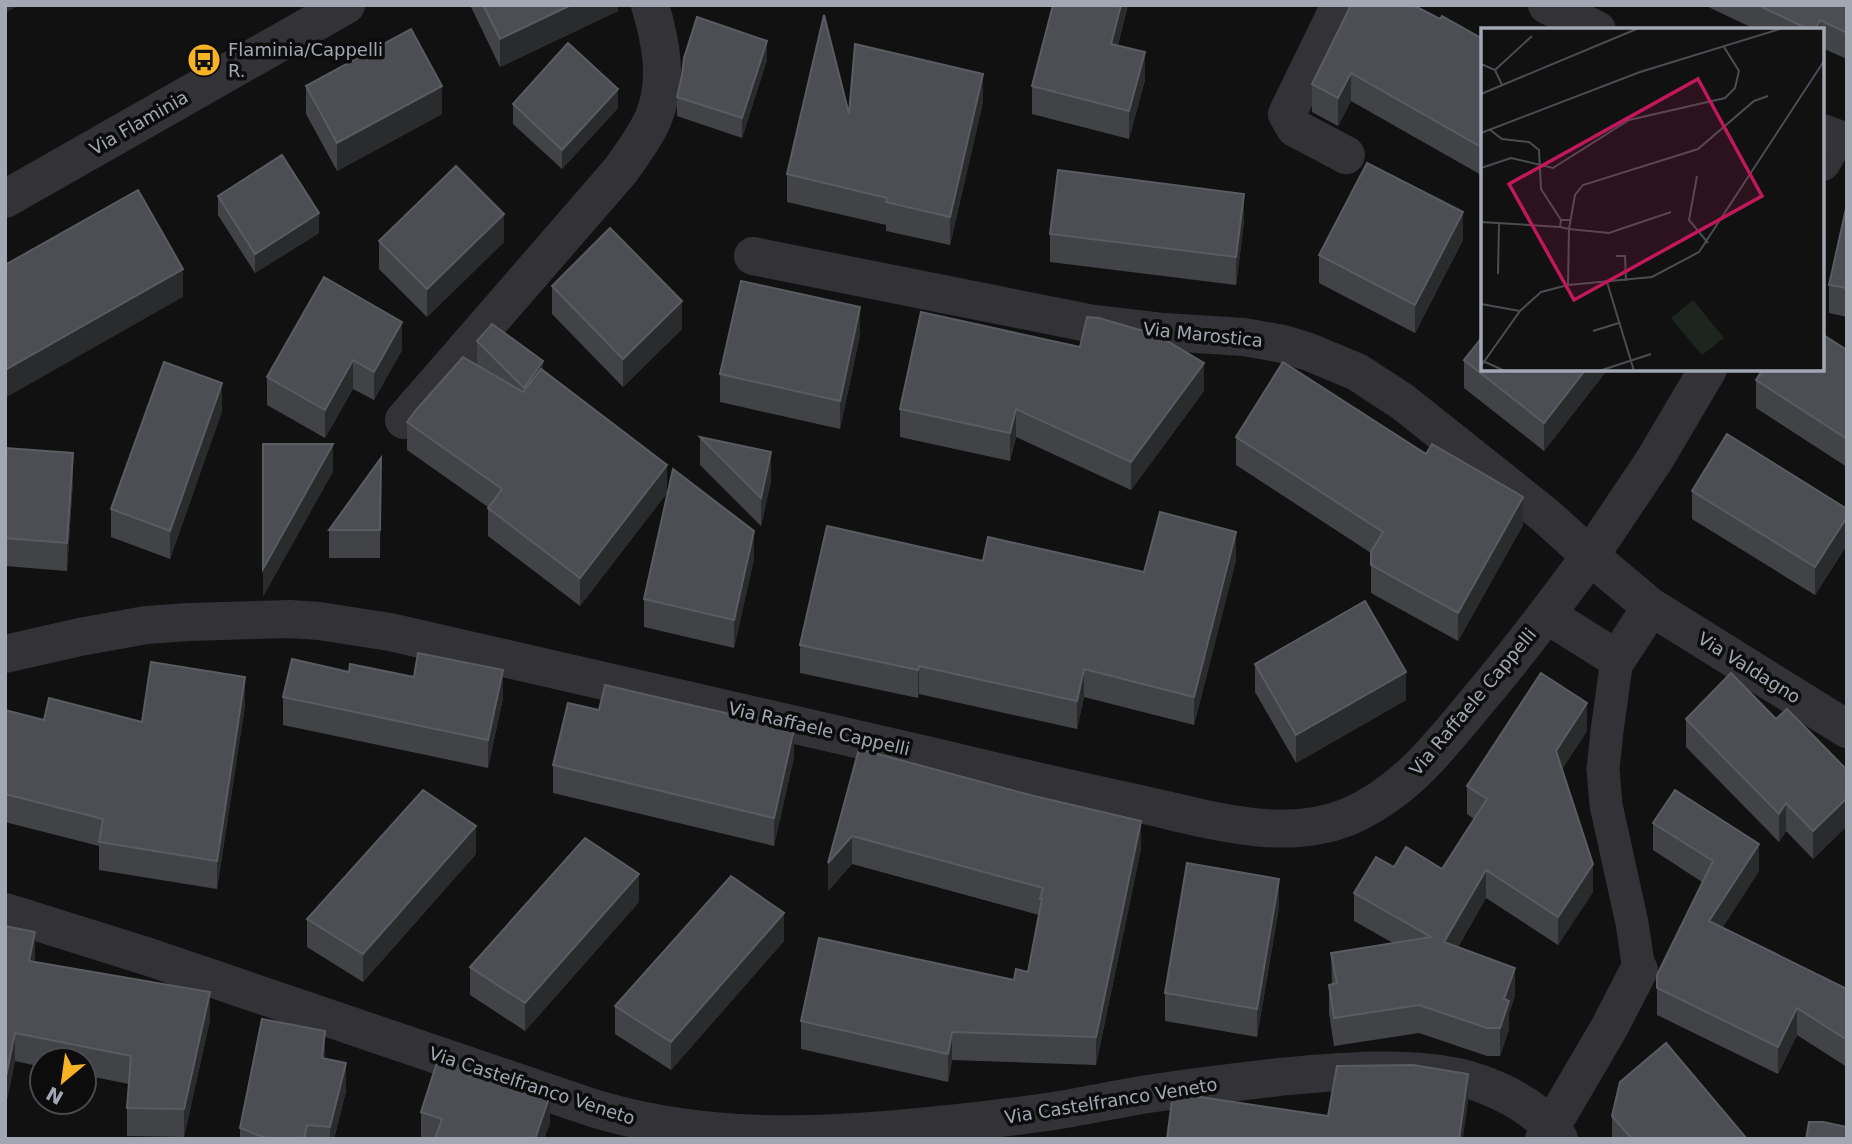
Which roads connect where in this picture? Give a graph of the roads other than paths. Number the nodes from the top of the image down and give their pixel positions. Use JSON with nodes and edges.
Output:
{"nodes":[{"id":1,"x":346,"y":5,"type":"edge"},
{"id":2,"x":650,"y":5,"type":"edge"},
{"id":3,"x":1340,"y":5,"type":"edge"},
{"id":4,"x":1547,"y":5,"type":"edge"},
{"id":5,"x":1593,"y":28,"type":"edge"},
{"id":6,"x":1346,"y":155,"type":"dead end"},
{"id":7,"x":5,"y":199,"type":"edge"},
{"id":8,"x":753,"y":256,"type":"dead end"},
{"id":9,"x":1707,"y":371,"type":"edge"},
{"id":10,"x":404,"y":420,"type":"dead end"},
{"id":11,"x":1590,"y":556,"type":"junction"},
{"id":12,"x":1651,"y":607,"type":"junction"},
{"id":13,"x":1547,"y":614,"type":"junction"},
{"id":14,"x":5,"y":654,"type":"edge"},
{"id":15,"x":1617,"y":659,"type":"junction"},
{"id":16,"x":1847,"y":729,"type":"edge"},
{"id":17,"x":5,"y":912,"type":"edge"},
{"id":18,"x":1639,"y":970,"type":"joint"},
{"id":19,"x":1551,"y":1135,"type":"edge"}],
"edges":[{"from":1,"to":7,"type":"street","name":"Via Flaminia"},
{"from":2,"to":10,"type":"street"},
{"from":3,"to":6,"type":"street"},
{"from":4,"to":5,"type":"street"},
{"from":8,"to":11,"type":"street","name":"Via Marostica"},
{"from":9,"to":11,"type":"street"},
{"from":11,"to":12,"type":"street","name":"Via Marostica"},
{"from":11,"to":13,"type":"street","name":"Via Raffaele Cappelli"},
{"from":12,"to":15,"type":"street"},
{"from":12,"to":16,"type":"street","name":"Via Valdagno"},
{"from":13,"to":14,"type":"street","name":"Via Raffaele Cappelli"},
{"from":13,"to":15,"type":"street"},
{"from":15,"to":18,"type":"street"},
{"from":17,"to":19,"type":"street","name":"Via Castelfranco Veneto"},
{"from":18,"to":19,"type":"street"}]}
